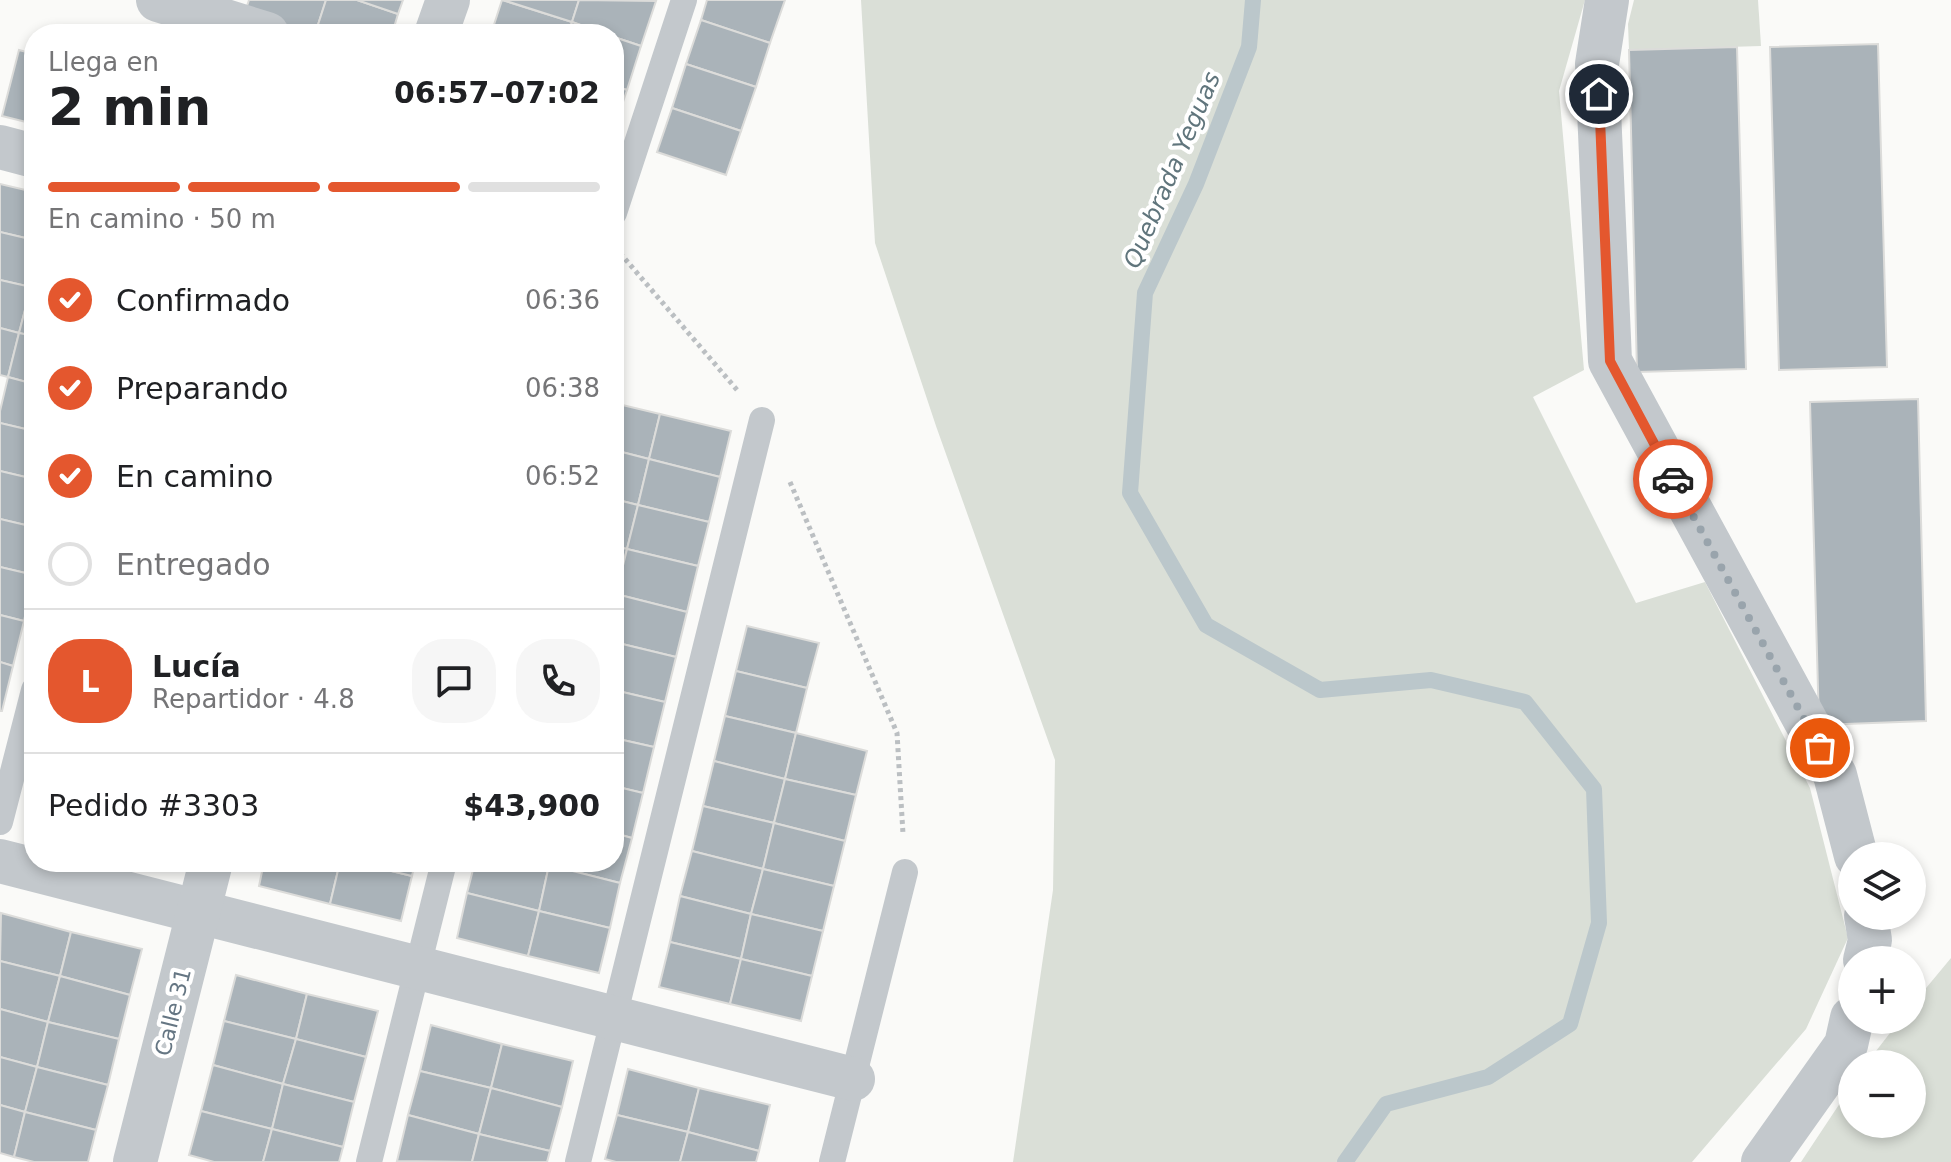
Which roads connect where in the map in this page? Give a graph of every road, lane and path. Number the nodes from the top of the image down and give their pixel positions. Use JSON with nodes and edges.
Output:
{"nodes":[{"id":1,"x":158,"y":0,"type":"edge"},
{"id":2,"x":448,"y":0,"type":"edge"},
{"id":3,"x":684,"y":0,"type":"edge"},
{"id":4,"x":1607,"y":0,"type":"edge"},
{"id":5,"x":218,"y":9,"type":"edge"},
{"id":6,"x":247,"y":24,"type":"edge"},
{"id":7,"x":440,"y":24,"type":"edge"},
{"id":8,"x":0,"y":147,"type":"edge"},
{"id":9,"x":24,"y":153,"type":"edge"},
{"id":10,"x":624,"y":183,"type":"edge"},
{"id":11,"x":624,"y":258,"type":"edge"},
{"id":12,"x":762,"y":420,"type":"junction"},
{"id":13,"x":24,"y":729,"type":"edge"},
{"id":14,"x":0,"y":822,"type":"edge"},
{"id":15,"x":1852,"y":842,"type":"edge"},
{"id":16,"x":0,"y":861,"type":"edge"},
{"id":17,"x":24,"y":867,"type":"edge"},
{"id":18,"x":42,"y":872,"type":"edge"},
{"id":19,"x":208,"y":872,"type":"edge"},
{"id":20,"x":441,"y":872,"type":"edge"},
{"id":21,"x":905,"y":872,"type":"joint"},
{"id":22,"x":198,"y":913,"type":"junction"},
{"id":23,"x":417,"y":969,"type":"junction"},
{"id":24,"x":613,"y":1019,"type":"junction"},
{"id":25,"x":1848,"y":1034,"type":"edge"},
{"id":26,"x":853,"y":1079,"type":"junction"},
{"id":27,"x":135,"y":1162,"type":"edge"},
{"id":28,"x":369,"y":1162,"type":"edge"},
{"id":29,"x":578,"y":1162,"type":"edge"},
{"id":30,"x":832,"y":1162,"type":"edge"},
{"id":31,"x":1763,"y":1162,"type":"edge"}],
"edges":[{"from":1,"to":5,"type":"street"},
{"from":2,"to":7,"type":"street"},
{"from":3,"to":10,"type":"lane"},
{"from":4,"to":15,"type":"street"},
{"from":5,"to":6,"type":"street"},
{"from":8,"to":9,"type":"street"},
{"from":11,"to":12,"type":"path"},
{"from":12,"to":21,"type":"path"},
{"from":12,"to":24,"type":"lane"},
{"from":13,"to":14,"type":"lane"},
{"from":16,"to":17,"type":"street"},
{"from":18,"to":22,"type":"street"},
{"from":19,"to":22,"type":"street","name":"Calle 31"},
{"from":20,"to":23,"type":"lane"},
{"from":21,"to":26,"type":"lane"},
{"from":22,"to":23,"type":"street"},
{"from":22,"to":27,"type":"street","name":"Calle 31"},
{"from":23,"to":24,"type":"street"},
{"from":23,"to":28,"type":"lane"},
{"from":24,"to":26,"type":"street"},
{"from":24,"to":29,"type":"lane"},
{"from":25,"to":31,"type":"street"},
{"from":26,"to":30,"type":"lane"}]}
